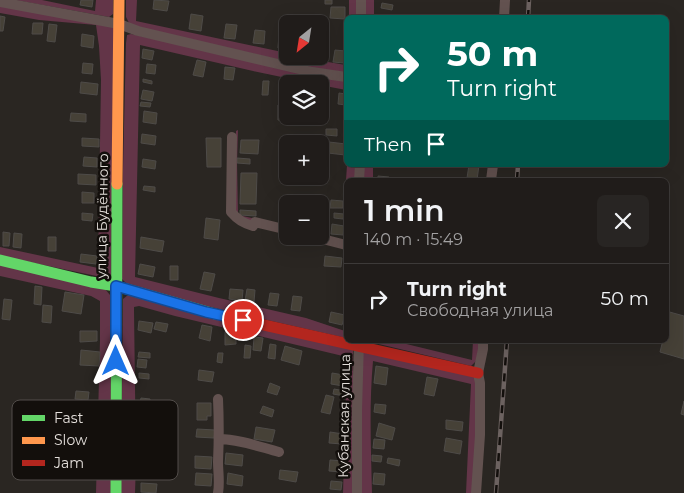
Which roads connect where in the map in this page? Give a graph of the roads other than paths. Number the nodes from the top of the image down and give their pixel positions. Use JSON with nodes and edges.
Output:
{"nodes":[{"id":1,"x":119,"y":0,"type":"edge"},
{"id":2,"x":361,"y":0,"type":"edge"},
{"id":3,"x":505,"y":0,"type":"edge"},
{"id":4,"x":0,"y":2,"type":"edge"},
{"id":5,"x":361,"y":15,"type":"edge"},
{"id":6,"x":504,"y":15,"type":"edge"},
{"id":7,"x":119,"y":24,"type":"junction"},
{"id":8,"x":344,"y":77,"type":"edge"},
{"id":9,"x":232,"y":137,"type":"dead end"},
{"id":10,"x":279,"y":228,"type":"edge"},
{"id":11,"x":329,"y":241,"type":"edge"},
{"id":12,"x":344,"y":244,"type":"edge"},
{"id":13,"x":0,"y":260,"type":"edge"},
{"id":14,"x":116,"y":286,"type":"junction"},
{"id":15,"x":344,"y":340,"type":"edge"},
{"id":16,"x":359,"y":343,"type":"edge"},
{"id":17,"x":483,"y":343,"type":"edge"},
{"id":18,"x":478,"y":373,"type":"junction"},
{"id":19,"x":218,"y":399,"type":"dead end"},
{"id":20,"x":116,"y":400,"type":"edge"},
{"id":21,"x":219,"y":439,"type":"junction"},
{"id":22,"x":279,"y":452,"type":"dead end"},
{"id":23,"x":116,"y":480,"type":"edge"},
{"id":24,"x":116,"y":493,"type":"edge"},
{"id":25,"x":218,"y":493,"type":"edge"},
{"id":26,"x":357,"y":493,"type":"edge"},
{"id":27,"x":476,"y":493,"type":"edge"}],
"edges":[{"from":1,"to":7,"type":"street","name":"улица Будённого"},
{"from":2,"to":5,"type":"street"},
{"from":3,"to":6,"type":"street"},
{"from":4,"to":7,"type":"street"},
{"from":7,"to":8,"type":"street"},
{"from":7,"to":14,"type":"street","name":"улица Будённого"},
{"from":9,"to":10,"type":"street"},
{"from":11,"to":12,"type":"street"},
{"from":13,"to":14,"type":"street"},
{"from":14,"to":15,"type":"street"},
{"from":14,"to":20,"type":"street","name":"улица Будённого"},
{"from":16,"to":18,"type":"street"},
{"from":16,"to":26,"type":"street","name":"Кубанская улица"},
{"from":17,"to":18,"type":"street"},
{"from":18,"to":27,"type":"street"},
{"from":19,"to":21,"type":"street"},
{"from":21,"to":22,"type":"street"},
{"from":21,"to":25,"type":"street"},
{"from":23,"to":24,"type":"street","name":"улица Будённого"}]}
